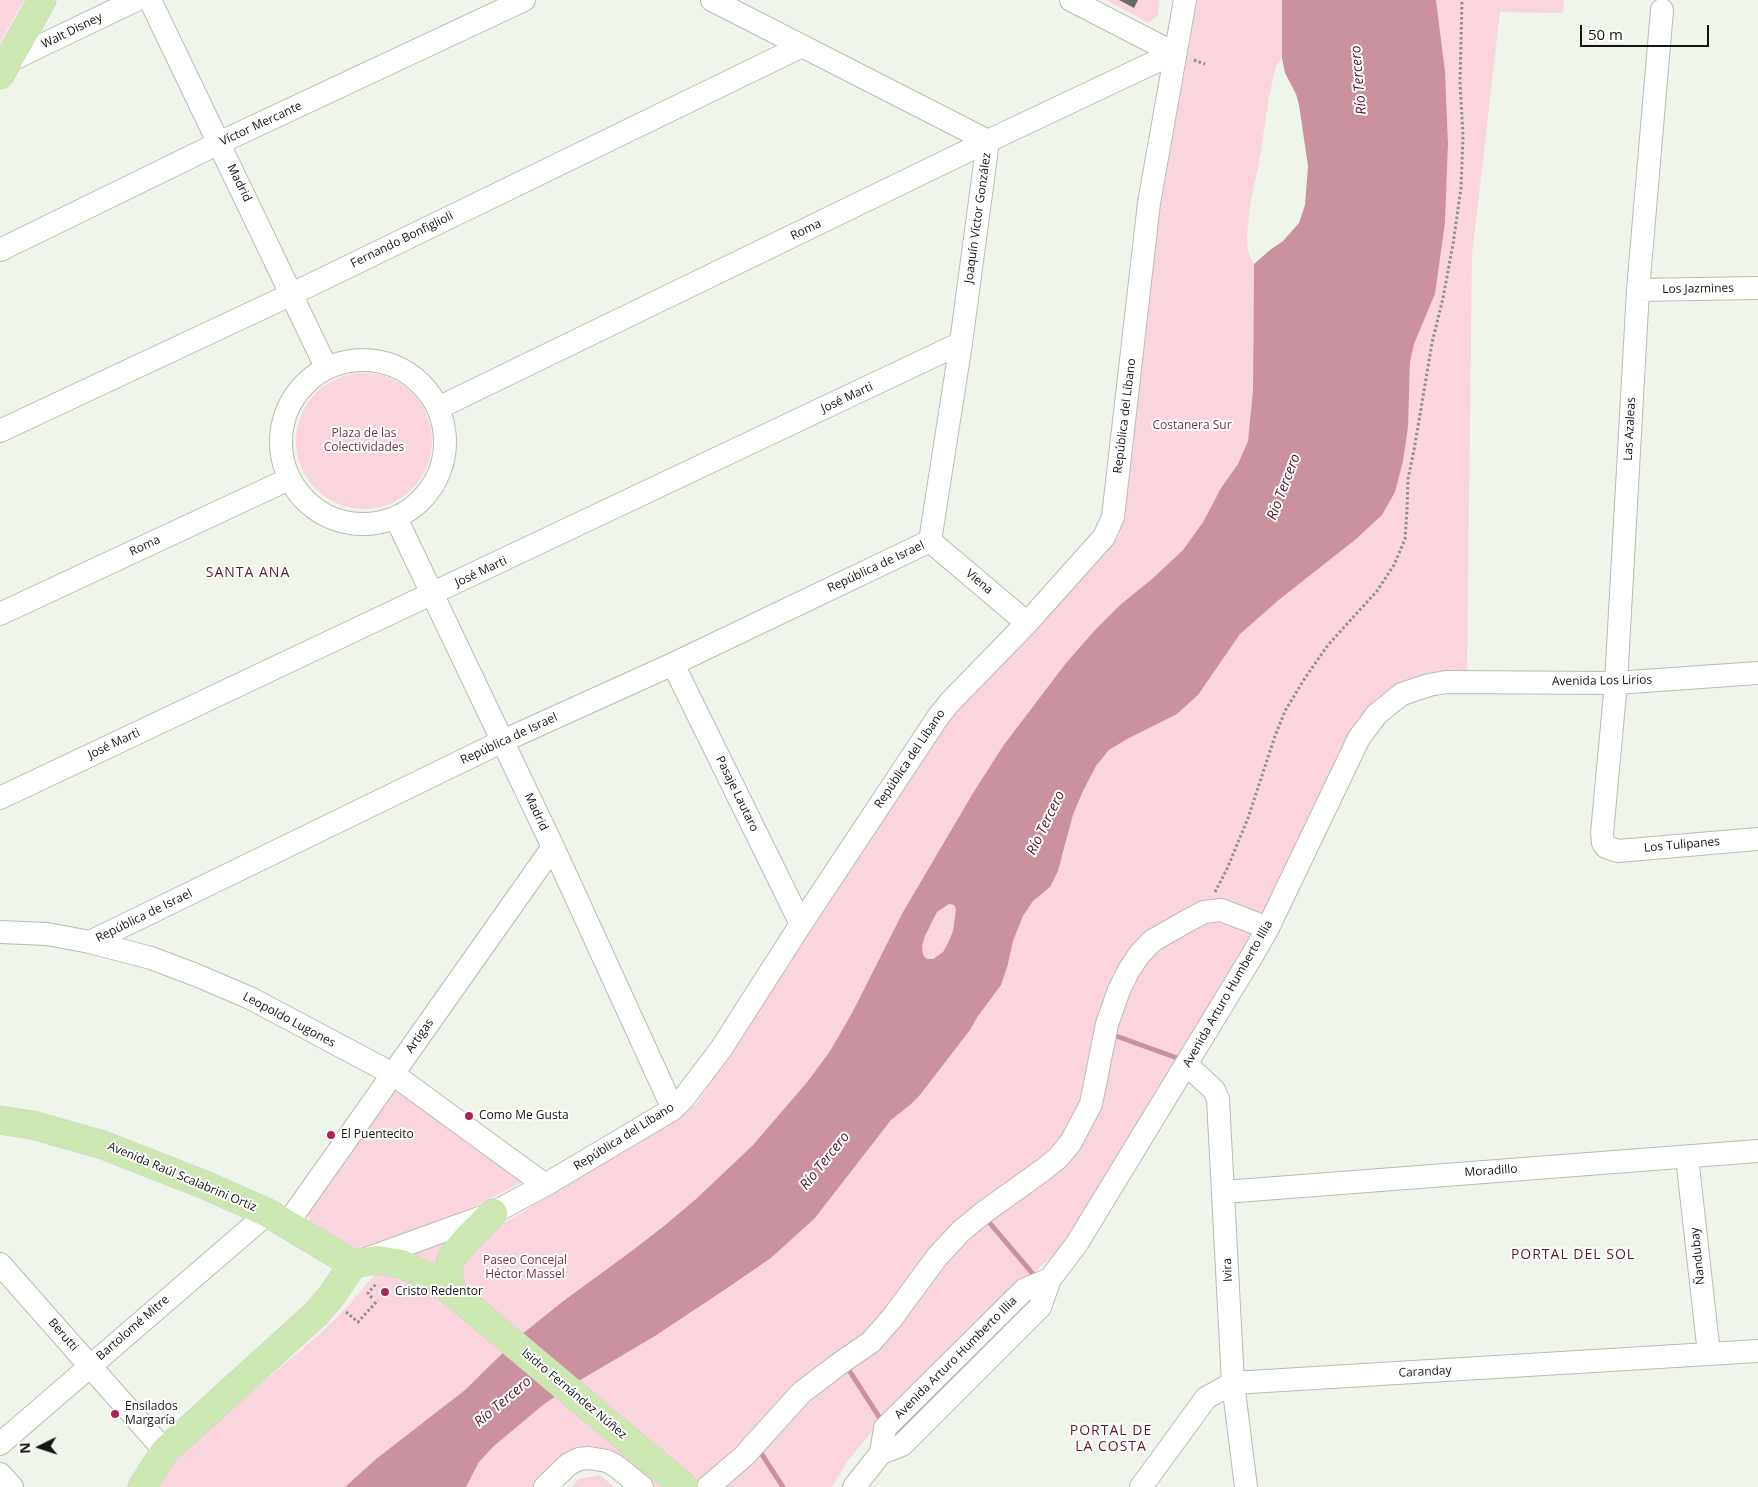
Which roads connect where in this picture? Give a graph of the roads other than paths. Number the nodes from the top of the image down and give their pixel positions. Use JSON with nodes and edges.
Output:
{"nodes":[{"id":1,"x":42,"y":0,"type":"edge"},
{"id":2,"x":136,"y":0,"type":"edge"},
{"id":3,"x":150,"y":0,"type":"edge"},
{"id":4,"x":524,"y":0,"type":"edge"},
{"id":5,"x":712,"y":0,"type":"edge"},
{"id":6,"x":1071,"y":0,"type":"edge"},
{"id":7,"x":1185,"y":0,"type":"edge"},
{"id":8,"x":1662,"y":10,"type":"dead end"},
{"id":9,"x":802,"y":46,"type":"junction"},
{"id":10,"x":1174,"y":53,"type":"junction"},
{"id":11,"x":4,"y":68,"type":"edge"},
{"id":12,"x":988,"y":141,"type":"junction"},
{"id":13,"x":219,"y":143,"type":"junction"},
{"id":14,"x":0,"y":250,"type":"edge"},
{"id":15,"x":1758,"y":288,"type":"edge"},
{"id":16,"x":1638,"y":290,"type":"junction"},
{"id":17,"x":292,"y":294,"type":"junction"},
{"id":18,"x":961,"y":343,"type":"junction"},
{"id":19,"x":326,"y":367,"type":"junction"},
{"id":20,"x":438,"y":408,"type":"junction"},
{"id":21,"x":0,"y":431,"type":"edge"},
{"id":22,"x":289,"y":479,"type":"junction"},
{"id":23,"x":396,"y":518,"type":"junction"},
{"id":24,"x":930,"y":542,"type":"junction"},
{"id":25,"x":433,"y":594,"type":"junction"},
{"id":26,"x":0,"y":614,"type":"edge"},
{"id":27,"x":1027,"y":623,"type":"junction"},
{"id":28,"x":673,"y":664,"type":"junction"},
{"id":29,"x":1758,"y":673,"type":"edge"},
{"id":30,"x":1446,"y":682,"type":"joint"},
{"id":31,"x":1616,"y":683,"type":"junction"},
{"id":32,"x":503,"y":741,"type":"junction"},
{"id":33,"x":0,"y":798,"type":"edge"},
{"id":34,"x":1758,"y":839,"type":"edge"},
{"id":35,"x":553,"y":847,"type":"junction"},
{"id":36,"x":1606,"y":847,"type":"joint"},
{"id":37,"x":801,"y":924,"type":"junction"},
{"id":38,"x":1268,"y":928,"type":"junction"},
{"id":39,"x":0,"y":932,"type":"edge"},
{"id":40,"x":90,"y":942,"type":"junction"},
{"id":41,"x":1186,"y":1065,"type":"junction"},
{"id":42,"x":393,"y":1074,"type":"junction"},
{"id":43,"x":673,"y":1109,"type":"junction"},
{"id":44,"x":0,"y":1120,"type":"edge"},
{"id":45,"x":1758,"y":1151,"type":"edge"},
{"id":46,"x":1687,"y":1157,"type":"junction"},
{"id":47,"x":545,"y":1185,"type":"junction"},
{"id":48,"x":1224,"y":1192,"type":"junction"},
{"id":49,"x":493,"y":1213,"type":"junction"},
{"id":50,"x":277,"y":1219,"type":"junction"},
{"id":51,"x":0,"y":1264,"type":"edge"},
{"id":52,"x":353,"y":1264,"type":"junction"},
{"id":53,"x":458,"y":1296,"type":"junction"},
{"id":54,"x":1758,"y":1351,"type":"edge"},
{"id":55,"x":1709,"y":1354,"type":"junction"},
{"id":56,"x":90,"y":1366,"type":"junction"},
{"id":57,"x":1233,"y":1383,"type":"junction"},
{"id":58,"x":0,"y":1444,"type":"edge"},
{"id":59,"x":165,"y":1451,"type":"junction"},
{"id":60,"x":0,"y":1474,"type":"edge"},
{"id":61,"x":12,"y":1487,"type":"edge"},
{"id":62,"x":142,"y":1487,"type":"edge"},
{"id":63,"x":545,"y":1487,"type":"edge"},
{"id":64,"x":642,"y":1487,"type":"edge"},
{"id":65,"x":684,"y":1487,"type":"edge"},
{"id":66,"x":708,"y":1487,"type":"edge"},
{"id":67,"x":854,"y":1487,"type":"edge"},
{"id":68,"x":1141,"y":1487,"type":"edge"},
{"id":69,"x":1246,"y":1487,"type":"edge"}],
"edges":[{"from":1,"to":11,"type":"main road"},
{"from":2,"to":11,"type":"street","name":"Walt Disney"},
{"from":3,"to":13,"type":"street","name":"Madrid"},
{"from":4,"to":13,"type":"street","name":"Víctor Mercante"},
{"from":5,"to":9,"type":"street","name":"Joaquín Víctor González"},
{"from":6,"to":10,"type":"street"},
{"from":7,"to":10,"type":"street","name":"República del Líbano"},
{"from":8,"to":16,"type":"street","name":"Las Azaleas"},
{"from":9,"to":12,"type":"street","name":"Joaquín Víctor González"},
{"from":9,"to":17,"type":"street","name":"Fernando Bonfiglioli"},
{"from":10,"to":12,"type":"street","name":"Roma"},
{"from":10,"to":27,"type":"street","name":"República del Líbano"},
{"from":12,"to":18,"type":"street","name":"Joaquín Víctor González"},
{"from":12,"to":20,"type":"street","name":"Roma"},
{"from":13,"to":14,"type":"street","name":"Víctor Mercante"},
{"from":13,"to":17,"type":"street","name":"Madrid"},
{"from":15,"to":16,"type":"street","name":"Los Jazmines"},
{"from":16,"to":31,"type":"street","name":"Las Azaleas"},
{"from":17,"to":19,"type":"street","name":"Madrid"},
{"from":17,"to":21,"type":"street","name":"Fernando Bonfiglioli"},
{"from":18,"to":24,"type":"street","name":"Joaquín Víctor González"},
{"from":18,"to":25,"type":"street","name":"José Marti"},
{"from":19,"to":20,"type":"street"},
{"from":19,"to":22,"type":"street"},
{"from":20,"to":23,"type":"street"},
{"from":22,"to":23,"type":"street"},
{"from":22,"to":26,"type":"street","name":"Roma"},
{"from":23,"to":25,"type":"street","name":"Madrid"},
{"from":24,"to":27,"type":"street","name":"Viena"},
{"from":24,"to":28,"type":"street","name":"República de Israel"},
{"from":25,"to":32,"type":"street","name":"Madrid"},
{"from":25,"to":33,"type":"street","name":"José Marti"},
{"from":27,"to":37,"type":"street","name":"República del Líbano"},
{"from":28,"to":32,"type":"street","name":"República de Israel"},
{"from":28,"to":37,"type":"street","name":"Pasaje Lautaro"},
{"from":29,"to":31,"type":"street","name":"Avenida Los Lirios"},
{"from":30,"to":31,"type":"street","name":"Avenida Los Lirios"},
{"from":30,"to":38,"type":"street","name":"Avenida Arturo Humberto Illia"},
{"from":31,"to":36,"type":"street","name":"Las Azaleas"},
{"from":32,"to":35,"type":"street","name":"Madrid"},
{"from":32,"to":40,"type":"street","name":"República de Israel"},
{"from":34,"to":36,"type":"street","name":"Los Tulipanes"},
{"from":35,"to":42,"type":"street","name":"Artigas"},
{"from":35,"to":43,"type":"street","name":"Madrid"},
{"from":37,"to":43,"type":"street","name":"República del Líbano"},
{"from":38,"to":41,"type":"street","name":"Avenida Arturo Humberto Illia"},
{"from":38,"to":66,"type":"street"},
{"from":39,"to":40,"type":"street","name":"Leopoldo Lugones"},
{"from":40,"to":42,"type":"street","name":"Leopoldo Lugones"},
{"from":41,"to":48,"type":"street","name":"Ivira"},
{"from":41,"to":67,"type":"street","name":"Avenida Arturo Humberto Illia"},
{"from":42,"to":47,"type":"street","name":"Leopoldo Lugones"},
{"from":42,"to":50,"type":"street","name":"Artigas"},
{"from":43,"to":47,"type":"street","name":"República del Líbano"},
{"from":44,"to":50,"type":"main road","name":"Avenida Raúl Scalabrini Ortiz"},
{"from":45,"to":46,"type":"street","name":"Moradillo"},
{"from":46,"to":48,"type":"street","name":"Moradillo"},
{"from":46,"to":55,"type":"street","name":"Ñandubay"},
{"from":47,"to":49,"type":"street","name":"República del Líbano"},
{"from":48,"to":57,"type":"street","name":"Ivira"},
{"from":49,"to":52,"type":"street","name":"República del Líbano"},
{"from":49,"to":53,"type":"main road"},
{"from":50,"to":52,"type":"main road","name":"Avenida Raúl Scalabrini Ortiz"},
{"from":50,"to":56,"type":"street","name":"Bartolomé Mitre"},
{"from":51,"to":56,"type":"street","name":"Berutti"},
{"from":52,"to":53,"type":"main road","name":"Isidro Fernández Núñez"},
{"from":52,"to":59,"type":"main road"},
{"from":53,"to":65,"type":"main road","name":"Isidro Fernández Núñez","bridge":true},
{"from":54,"to":55,"type":"street","name":"Caranday"},
{"from":55,"to":57,"type":"street","name":"Caranday"},
{"from":56,"to":58,"type":"street","name":"Bartolomé Mitre"},
{"from":56,"to":59,"type":"street","name":"Berutti"},
{"from":57,"to":68,"type":"street","name":"Caranday"},
{"from":57,"to":69,"type":"street","name":"Ivira"},
{"from":59,"to":62,"type":"main road"},
{"from":60,"to":61,"type":"street"},
{"from":63,"to":64,"type":"street"}]}
